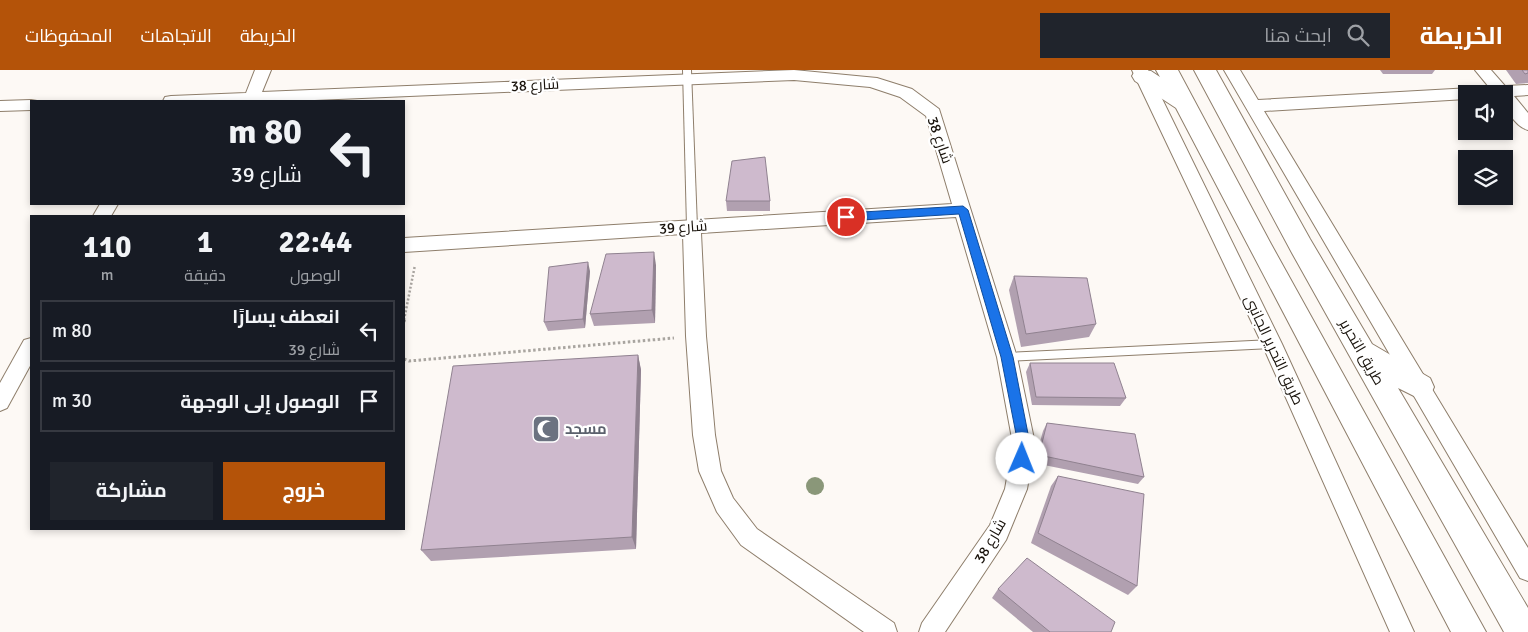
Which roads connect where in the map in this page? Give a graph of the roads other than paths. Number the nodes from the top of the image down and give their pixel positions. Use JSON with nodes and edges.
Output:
{"nodes":[{"id":1,"x":263,"y":70,"type":"edge"},
{"id":2,"x":1205,"y":70,"type":"edge"},
{"id":3,"x":1232,"y":70,"type":"edge"},
{"id":4,"x":1483,"y":70,"type":"edge"},
{"id":5,"x":1150,"y":72,"type":"edge"},
{"id":6,"x":687,"y":74,"type":"edge"},
{"id":7,"x":1496,"y":85,"type":"edge"},
{"id":8,"x":1528,"y":90,"type":"edge"},
{"id":9,"x":1513,"y":92,"type":"edge"},
{"id":10,"x":1458,"y":95,"type":"edge"},
{"id":11,"x":252,"y":97,"type":"junction"},
{"id":12,"x":191,"y":100,"type":"edge"},
{"id":13,"x":30,"y":105,"type":"edge"},
{"id":14,"x":0,"y":106,"type":"edge"},
{"id":15,"x":1253,"y":106,"type":"junction"},
{"id":16,"x":1513,"y":106,"type":"edge"},
{"id":17,"x":1528,"y":124,"type":"edge"},
{"id":18,"x":1224,"y":179,"type":"junction"},
{"id":19,"x":1266,"y":182,"type":"junction"},
{"id":20,"x":963,"y":210,"type":"junction"},
{"id":21,"x":692,"y":227,"type":"junction"},
{"id":22,"x":412,"y":245,"type":"edge"},
{"id":23,"x":1301,"y":246,"type":"junction"},
{"id":24,"x":1260,"y":248,"type":"junction"},
{"id":25,"x":1272,"y":344,"type":"junction"},
{"id":26,"x":30,"y":348,"type":"edge"},
{"id":27,"x":1362,"y":351,"type":"junction"},
{"id":28,"x":1007,"y":357,"type":"junction"},
{"id":29,"x":1420,"y":387,"type":"junction"},
{"id":30,"x":0,"y":402,"type":"edge"},
{"id":31,"x":1528,"y":570,"type":"edge"},
{"id":32,"x":885,"y":632,"type":"edge"},
{"id":33,"x":931,"y":632,"type":"edge"},
{"id":34,"x":1402,"y":632,"type":"edge"},
{"id":35,"x":1469,"y":632,"type":"edge"},
{"id":36,"x":1523,"y":632,"type":"edge"}],
"edges":[{"from":1,"to":11,"type":"street"},
{"from":2,"to":19,"type":"street","name":"طريق التحرير"},
{"from":3,"to":15,"type":"street"},
{"from":4,"to":7,"type":"street"},
{"from":5,"to":18,"type":"street"},
{"from":5,"to":25,"type":"street","name":"طريق التحرير الجانبى"},
{"from":6,"to":11,"type":"street","name":"شارع 38"},
{"from":6,"to":20,"type":"street","name":"شارع 38"},
{"from":6,"to":21,"type":"lane"},
{"from":8,"to":9,"type":"street"},
{"from":10,"to":15,"type":"street"},
{"from":11,"to":12,"type":"street","name":"شارع 38"},
{"from":13,"to":14,"type":"street"},
{"from":15,"to":29,"type":"street"},
{"from":16,"to":17,"type":"street"},
{"from":18,"to":19,"type":"street"},
{"from":18,"to":24,"type":"street"},
{"from":19,"to":23,"type":"street","name":"طريق التحرير"},
{"from":20,"to":21,"type":"street","name":"شارع 39"},
{"from":20,"to":28,"type":"street","name":"شارع 38"},
{"from":21,"to":22,"type":"street","name":"شارع 39"},
{"from":21,"to":32,"type":"street"},
{"from":23,"to":24,"type":"street"},
{"from":23,"to":27,"type":"street","name":"طريق التحرير"},
{"from":24,"to":35,"type":"street"},
{"from":25,"to":28,"type":"lane"},
{"from":25,"to":34,"type":"street","name":"طريق التحرير الجانبى"},
{"from":26,"to":30,"type":"street"},
{"from":27,"to":29,"type":"street"},
{"from":27,"to":36,"type":"street","name":"طريق التحرير"},
{"from":28,"to":33,"type":"street","name":"شارع 38"},
{"from":29,"to":31,"type":"street"}]}
